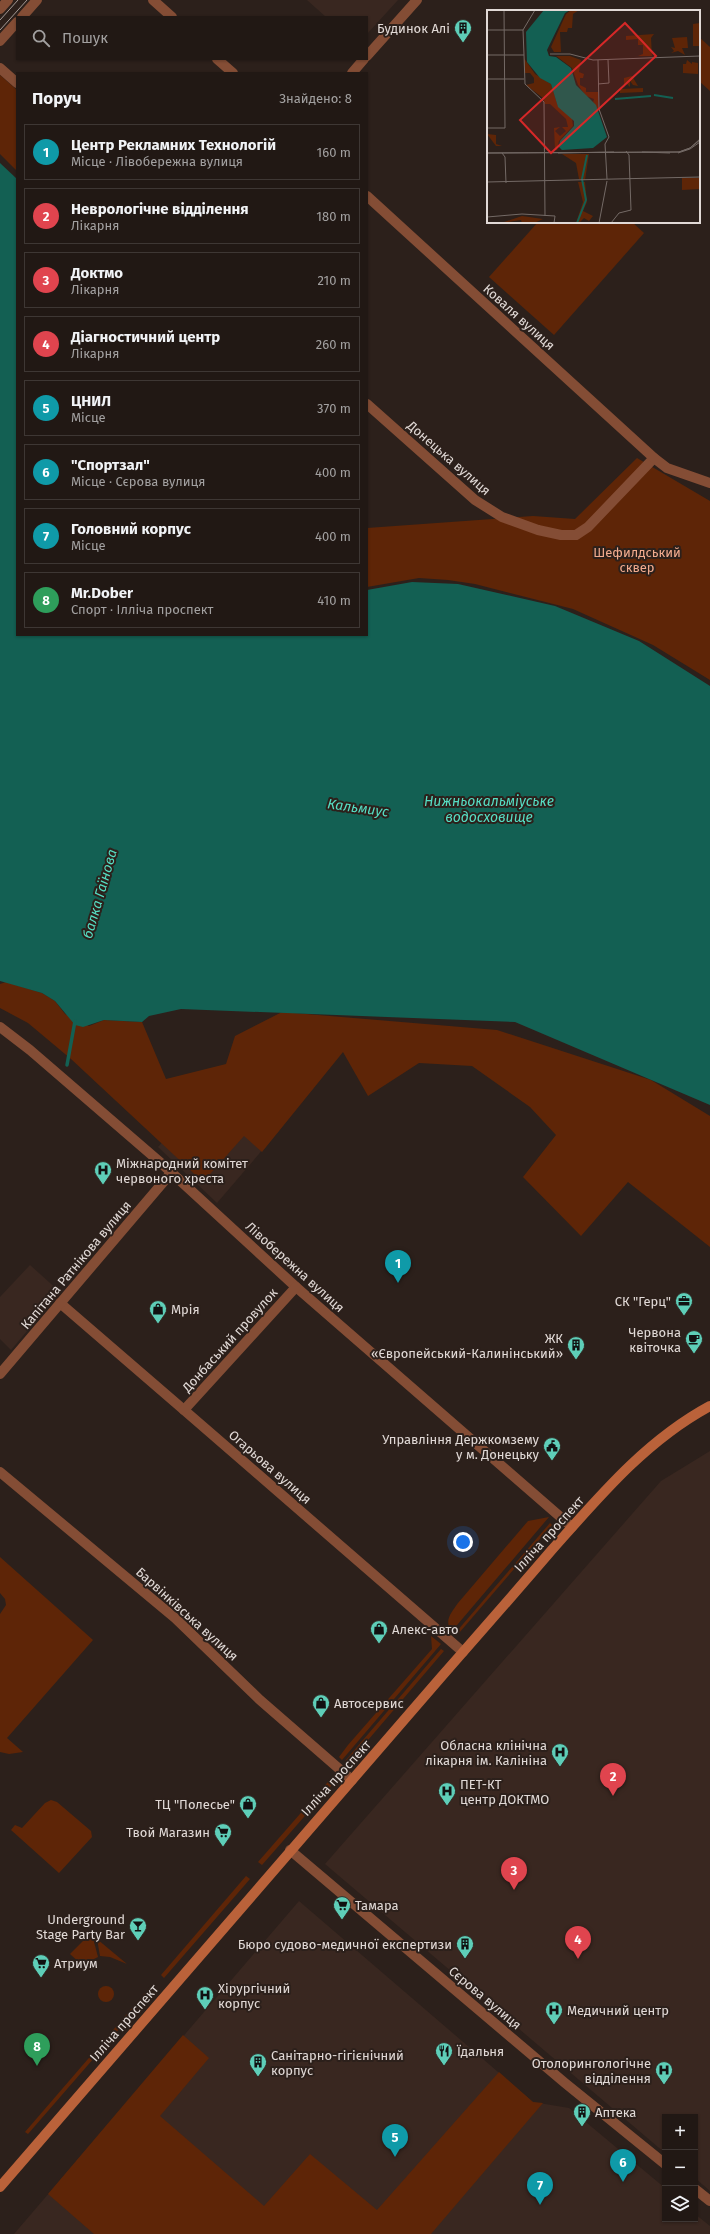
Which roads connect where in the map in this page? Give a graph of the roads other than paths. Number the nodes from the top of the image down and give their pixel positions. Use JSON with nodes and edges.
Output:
{"nodes":[{"id":1,"x":8,"y":0,"type":"edge"},
{"id":2,"x":37,"y":0,"type":"edge"},
{"id":3,"x":153,"y":0,"type":"edge"},
{"id":4,"x":417,"y":0,"type":"edge"},
{"id":5,"x":0,"y":9,"type":"edge"},
{"id":6,"x":23,"y":16,"type":"edge"},
{"id":7,"x":171,"y":16,"type":"edge"},
{"id":8,"x":16,"y":23,"type":"edge"},
{"id":9,"x":0,"y":41,"type":"edge"},
{"id":10,"x":368,"y":55,"type":"edge"},
{"id":11,"x":218,"y":60,"type":"edge"},
{"id":12,"x":363,"y":60,"type":"edge"},
{"id":13,"x":0,"y":68,"type":"edge"},
{"id":14,"x":232,"y":72,"type":"edge"},
{"id":15,"x":353,"y":72,"type":"edge"},
{"id":16,"x":16,"y":82,"type":"edge"},
{"id":17,"x":368,"y":197,"type":"edge"},
{"id":18,"x":368,"y":405,"type":"edge"},
{"id":19,"x":654,"y":458,"type":"junction"},
{"id":20,"x":710,"y":483,"type":"edge"},
{"id":21,"x":0,"y":1027,"type":"edge"},
{"id":22,"x":171,"y":1173,"type":"junction"},
{"id":23,"x":296,"y":1287,"type":"junction"},
{"id":24,"x":60,"y":1303,"type":"junction"},
{"id":25,"x":0,"y":1374,"type":"edge"},
{"id":26,"x":710,"y":1406,"type":"edge"},
{"id":27,"x":184,"y":1410,"type":"junction"},
{"id":28,"x":0,"y":1472,"type":"edge"},
{"id":29,"x":572,"y":1527,"type":"junction"},
{"id":30,"x":463,"y":1652,"type":"junction"},
{"id":31,"x":352,"y":1780,"type":"junction"},
{"id":32,"x":290,"y":1850,"type":"junction"},
{"id":33,"x":662,"y":2162,"type":"edge"},
{"id":34,"x":0,"y":2187,"type":"edge"},
{"id":35,"x":698,"y":2191,"type":"edge"},
{"id":36,"x":710,"y":2201,"type":"edge"}],
"edges":[{"from":1,"to":5,"type":"street"},
{"from":2,"to":6,"type":"street"},
{"from":3,"to":7,"type":"street"},
{"from":4,"to":10,"type":"street"},
{"from":8,"to":9,"type":"street"},
{"from":11,"to":14,"type":"street"},
{"from":12,"to":15,"type":"street"},
{"from":13,"to":16,"type":"street"},
{"from":17,"to":19,"type":"street","name":"Коваля вулиця"},
{"from":18,"to":19,"type":"street","name":"Донецька вулиця"},
{"from":19,"to":20,"type":"street","name":"Коваля вулиця"},
{"from":21,"to":22,"type":"street","name":"Лівобережна вулиця"},
{"from":22,"to":23,"type":"street","name":"Лівобережна вулиця"},
{"from":22,"to":24,"type":"street","name":"Капітана Ратнікова вулиця"},
{"from":23,"to":27,"type":"street","name":"Донбаський провулок"},
{"from":23,"to":29,"type":"street","name":"Лівобережна вулиця"},
{"from":24,"to":25,"type":"street","name":"Капітана Ратнікова вулиця"},
{"from":24,"to":27,"type":"street","name":"Огарьова вулиця"},
{"from":26,"to":29,"type":"main road","name":"Ілліча проспект"},
{"from":27,"to":30,"type":"street","name":"Огарьова вулиця"},
{"from":28,"to":31,"type":"street","name":"Барвінківська вулиця"},
{"from":29,"to":30,"type":"main road","name":"Ілліча проспект"},
{"from":30,"to":31,"type":"main road","name":"Ілліча проспект"},
{"from":31,"to":32,"type":"main road","name":"Ілліча проспект"},
{"from":32,"to":33,"type":"street","name":"Сєрова вулиця"},
{"from":32,"to":34,"type":"main road","name":"Ілліча проспект"},
{"from":35,"to":36,"type":"street"}]}
